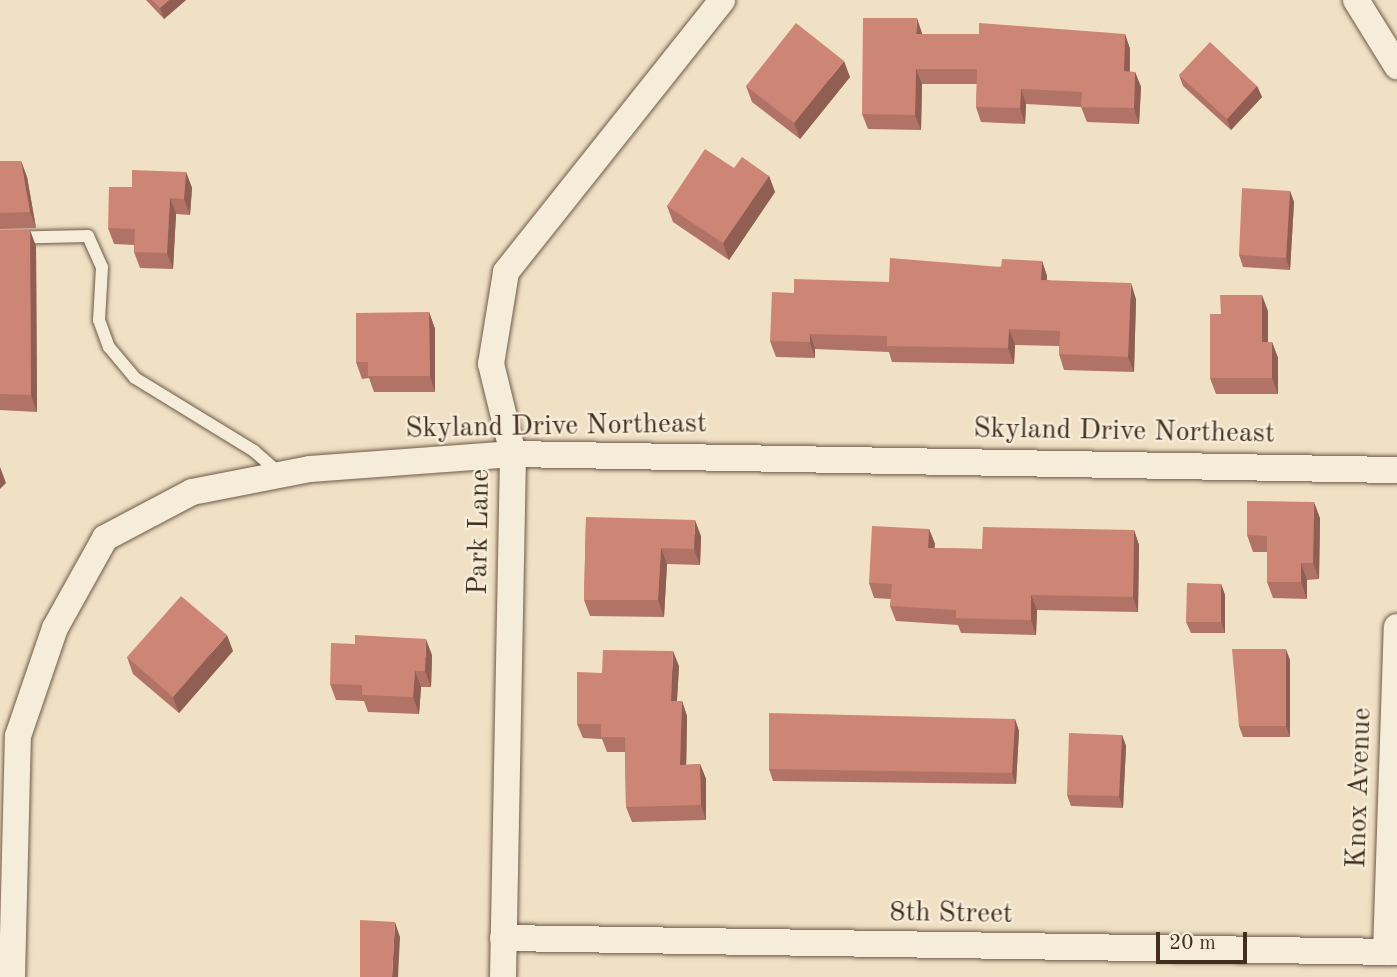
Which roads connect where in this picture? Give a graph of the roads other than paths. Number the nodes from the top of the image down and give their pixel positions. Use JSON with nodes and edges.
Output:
{"nodes":[{"id":1,"x":722,"y":0,"type":"edge"},
{"id":2,"x":1356,"y":0,"type":"edge"},
{"id":3,"x":1397,"y":66,"type":"edge"},
{"id":4,"x":0,"y":238,"type":"edge"},
{"id":5,"x":513,"y":454,"type":"junction"},
{"id":6,"x":1397,"y":470,"type":"edge"},
{"id":7,"x":281,"y":475,"type":"junction"},
{"id":8,"x":1397,"y":627,"type":"edge"},
{"id":9,"x":7,"y":935,"type":"edge"},
{"id":10,"x":503,"y":938,"type":"junction"},
{"id":11,"x":1392,"y":952,"type":"edge"},
{"id":12,"x":12,"y":977,"type":"edge"},
{"id":13,"x":503,"y":977,"type":"edge"}],
"edges":[{"from":1,"to":5,"type":"street","name":"Park Lane"},
{"from":2,"to":3,"type":"street"},
{"from":4,"to":7,"type":"lane"},
{"from":5,"to":6,"type":"street","name":"Skyland Drive Northeast"},
{"from":5,"to":7,"type":"street","name":"Skyland Drive Northeast"},
{"from":5,"to":10,"type":"street","name":"Park Lane"},
{"from":7,"to":9,"type":"street","name":"Skyland Drive Northeast"},
{"from":8,"to":11,"type":"street","name":"Knox Avenue"},
{"from":9,"to":12,"type":"street","name":"Skyland Drive Northeast"},
{"from":10,"to":11,"type":"street","name":"8th Street"},
{"from":10,"to":13,"type":"street","name":"Park Lane"}]}
